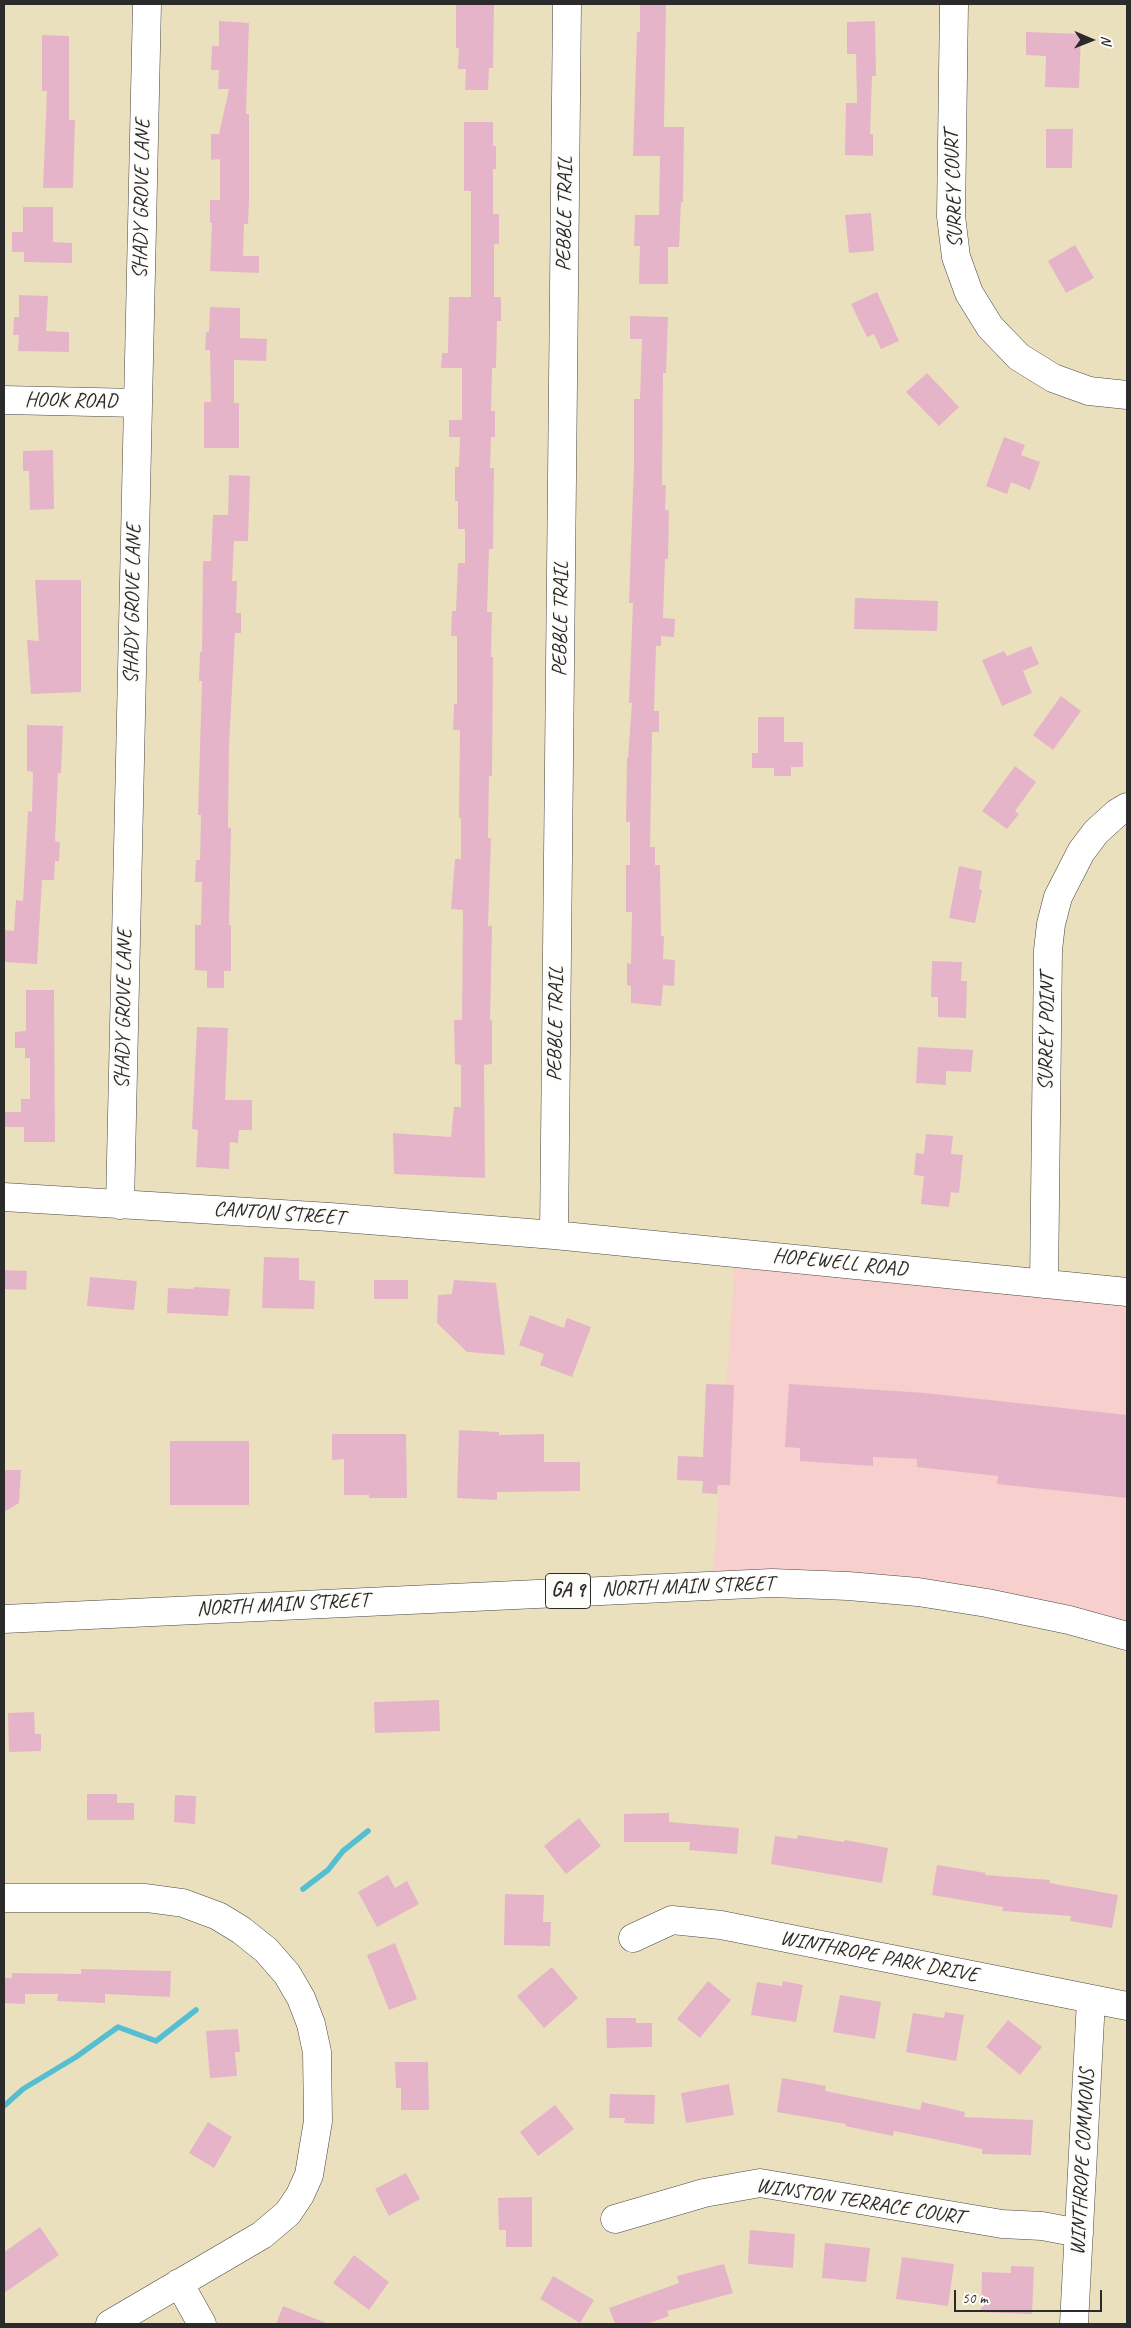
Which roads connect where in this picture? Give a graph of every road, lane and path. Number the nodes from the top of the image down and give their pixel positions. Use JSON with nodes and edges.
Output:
{"nodes":[{"id":1,"x":147,"y":4,"type":"edge"},
{"id":2,"x":567,"y":4,"type":"edge"},
{"id":3,"x":954,"y":4,"type":"edge"},
{"id":4,"x":1127,"y":395,"type":"edge"},
{"id":5,"x":4,"y":400,"type":"edge"},
{"id":6,"x":138,"y":403,"type":"junction"},
{"id":7,"x":1127,"y":807,"type":"edge"},
{"id":8,"x":4,"y":1197,"type":"edge"},
{"id":9,"x":120,"y":1205,"type":"junction"},
{"id":10,"x":554,"y":1235,"type":"junction"},
{"id":11,"x":1044,"y":1284,"type":"junction"},
{"id":12,"x":1127,"y":1292,"type":"edge"},
{"id":13,"x":4,"y":1619,"type":"edge"},
{"id":14,"x":1127,"y":1636,"type":"edge"},
{"id":15,"x":4,"y":1898,"type":"edge"},
{"id":16,"x":633,"y":1938,"type":"dead end"},
{"id":17,"x":1092,"y":2000,"type":"junction"},
{"id":18,"x":1127,"y":2006,"type":"edge"},
{"id":19,"x":615,"y":2219,"type":"dead end"},
{"id":20,"x":1079,"y":2233,"type":"junction"},
{"id":21,"x":179,"y":2283,"type":"junction"},
{"id":22,"x":110,"y":2324,"type":"edge"},
{"id":23,"x":202,"y":2324,"type":"edge"},
{"id":24,"x":1074,"y":2324,"type":"edge"}],
"edges":[{"from":1,"to":6,"type":"street","name":"SHADY GROVE LANE"},
{"from":2,"to":10,"type":"street","name":"PEBBLE TRAIL"},
{"from":3,"to":4,"type":"street","name":"SURREY COURT"},
{"from":5,"to":6,"type":"street","name":"HOOK ROAD"},
{"from":6,"to":9,"type":"street","name":"SHADY GROVE LANE"},
{"from":7,"to":11,"type":"street","name":"SURREY POINT"},
{"from":8,"to":9,"type":"street","name":"CANTON STREET"},
{"from":9,"to":10,"type":"street","name":"CANTON STREET"},
{"from":10,"to":11,"type":"street","name":"HOPEWELL ROAD"},
{"from":11,"to":12,"type":"street","name":"HOPEWELL ROAD"},
{"from":13,"to":14,"type":"street","name":"NORTH MAIN STREET","number":"GA 9"},
{"from":15,"to":21,"type":"street"},
{"from":16,"to":17,"type":"street","name":"WINTHROPE PARK DRIVE"},
{"from":17,"to":18,"type":"street","name":"WINTHROPE PARK DRIVE"},
{"from":17,"to":20,"type":"street","name":"WINTHROPE COMMONS"},
{"from":19,"to":20,"type":"street","name":"WINSTON TERRACE COURT"},
{"from":20,"to":24,"type":"street","name":"WINTHROPE COMMONS"},
{"from":21,"to":22,"type":"street"},
{"from":21,"to":23,"type":"street"}]}
